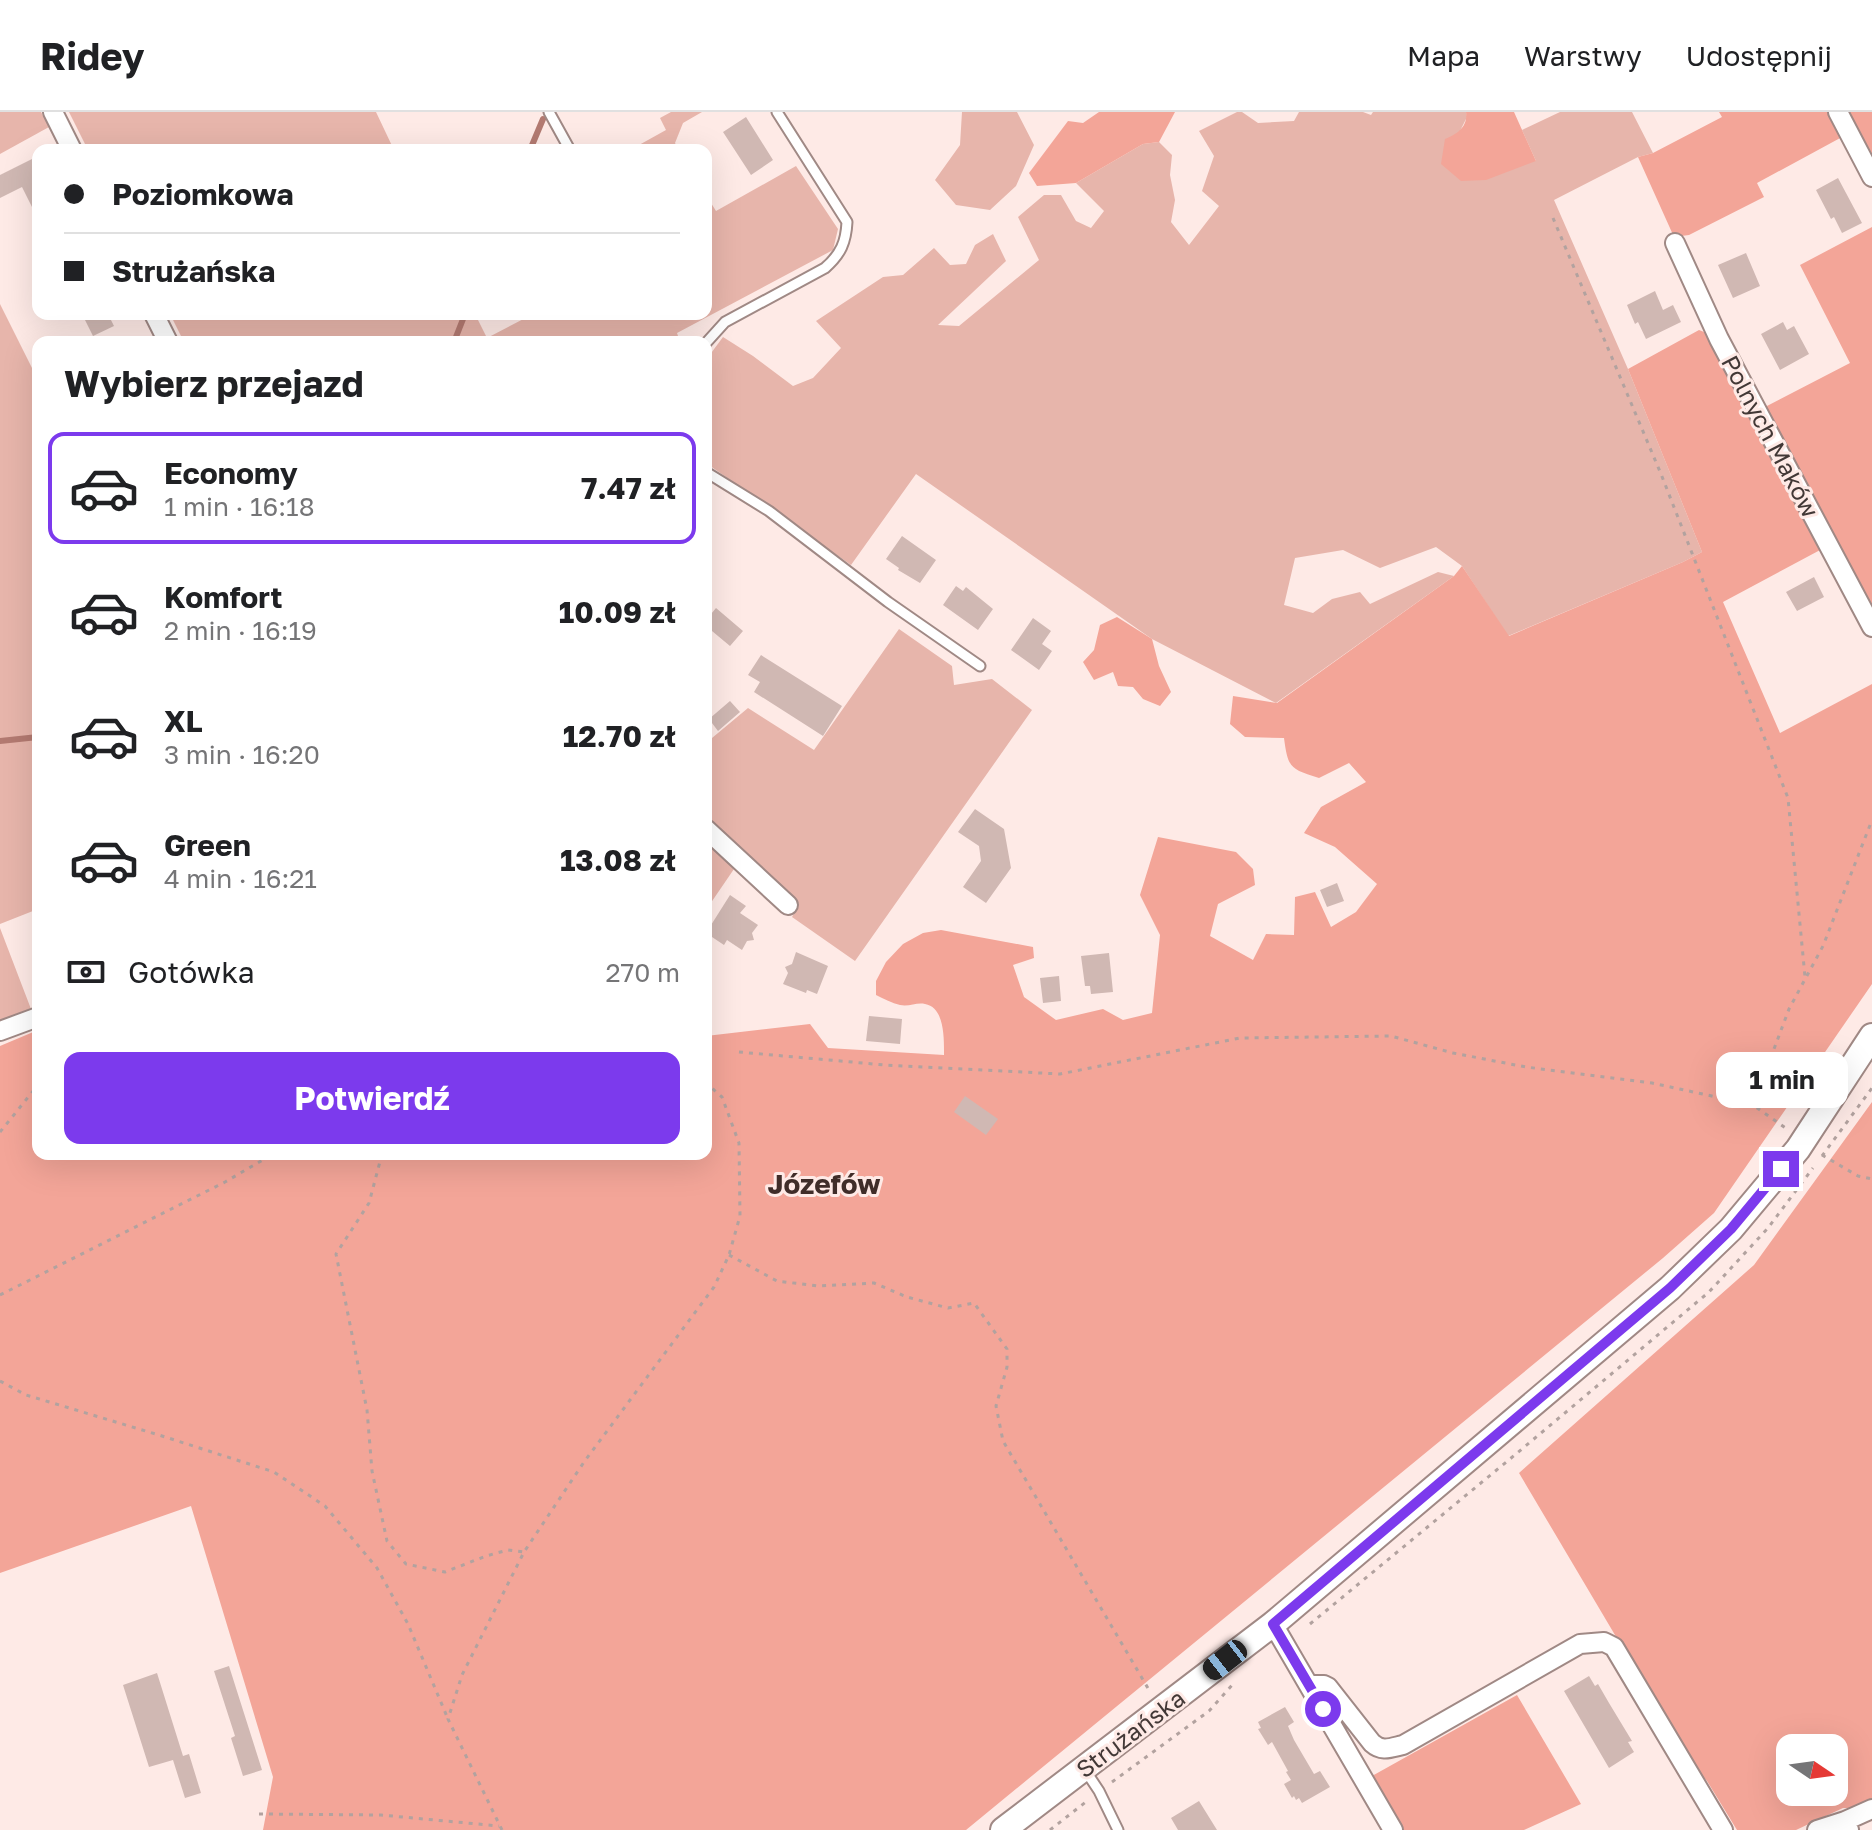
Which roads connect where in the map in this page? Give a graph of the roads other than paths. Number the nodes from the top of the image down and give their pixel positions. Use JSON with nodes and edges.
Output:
{"nodes":[{"id":1,"x":53,"y":112,"type":"edge"},
{"id":2,"x":549,"y":112,"type":"edge"},
{"id":3,"x":777,"y":112,"type":"edge"},
{"id":4,"x":1838,"y":112,"type":"edge"},
{"id":5,"x":69,"y":144,"type":"edge"},
{"id":6,"x":567,"y":144,"type":"edge"},
{"id":7,"x":1872,"y":177,"type":"edge"},
{"id":8,"x":1675,"y":243,"type":"dead end"},
{"id":9,"x":712,"y":336,"type":"edge"},
{"id":10,"x":712,"y":476,"type":"edge"},
{"id":11,"x":1872,"y":627,"type":"edge"},
{"id":12,"x":980,"y":666,"type":"dead end"},
{"id":13,"x":712,"y":835,"type":"edge"},
{"id":14,"x":788,"y":905,"type":"dead end"},
{"id":15,"x":32,"y":1019,"type":"edge"},
{"id":16,"x":0,"y":1031,"type":"edge"},
{"id":17,"x":1872,"y":1036,"type":"edge"},
{"id":18,"x":1273,"y":1624,"type":"junction"},
{"id":19,"x":1309,"y":1685,"type":"junction"},
{"id":20,"x":1084,"y":1769,"type":"junction"},
{"id":21,"x":1872,"y":1809,"type":"edge"},
{"id":22,"x":1847,"y":1826,"type":"edge"},
{"id":23,"x":1003,"y":1830,"type":"edge"},
{"id":24,"x":1118,"y":1830,"type":"edge"},
{"id":25,"x":1393,"y":1830,"type":"edge"},
{"id":26,"x":1723,"y":1830,"type":"edge"},
{"id":27,"x":1817,"y":1830,"type":"edge"}],
"edges":[{"from":1,"to":5,"type":"street"},
{"from":2,"to":6,"type":"lane"},
{"from":3,"to":9,"type":"lane"},
{"from":4,"to":7,"type":"street"},
{"from":8,"to":11,"type":"street","name":"Polnych Maków"},
{"from":10,"to":12,"type":"lane"},
{"from":13,"to":14,"type":"street"},
{"from":15,"to":16,"type":"street"},
{"from":17,"to":18,"type":"main road","name":"Strużańska"},
{"from":18,"to":19,"type":"street"},
{"from":18,"to":20,"type":"main road","name":"Strużańska"},
{"from":19,"to":25,"type":"street"},
{"from":19,"to":26,"type":"street"},
{"from":20,"to":23,"type":"main road","name":"Strużańska"},
{"from":20,"to":24,"type":"lane"},
{"from":21,"to":22,"type":"street"},
{"from":22,"to":27,"type":"street"}]}
